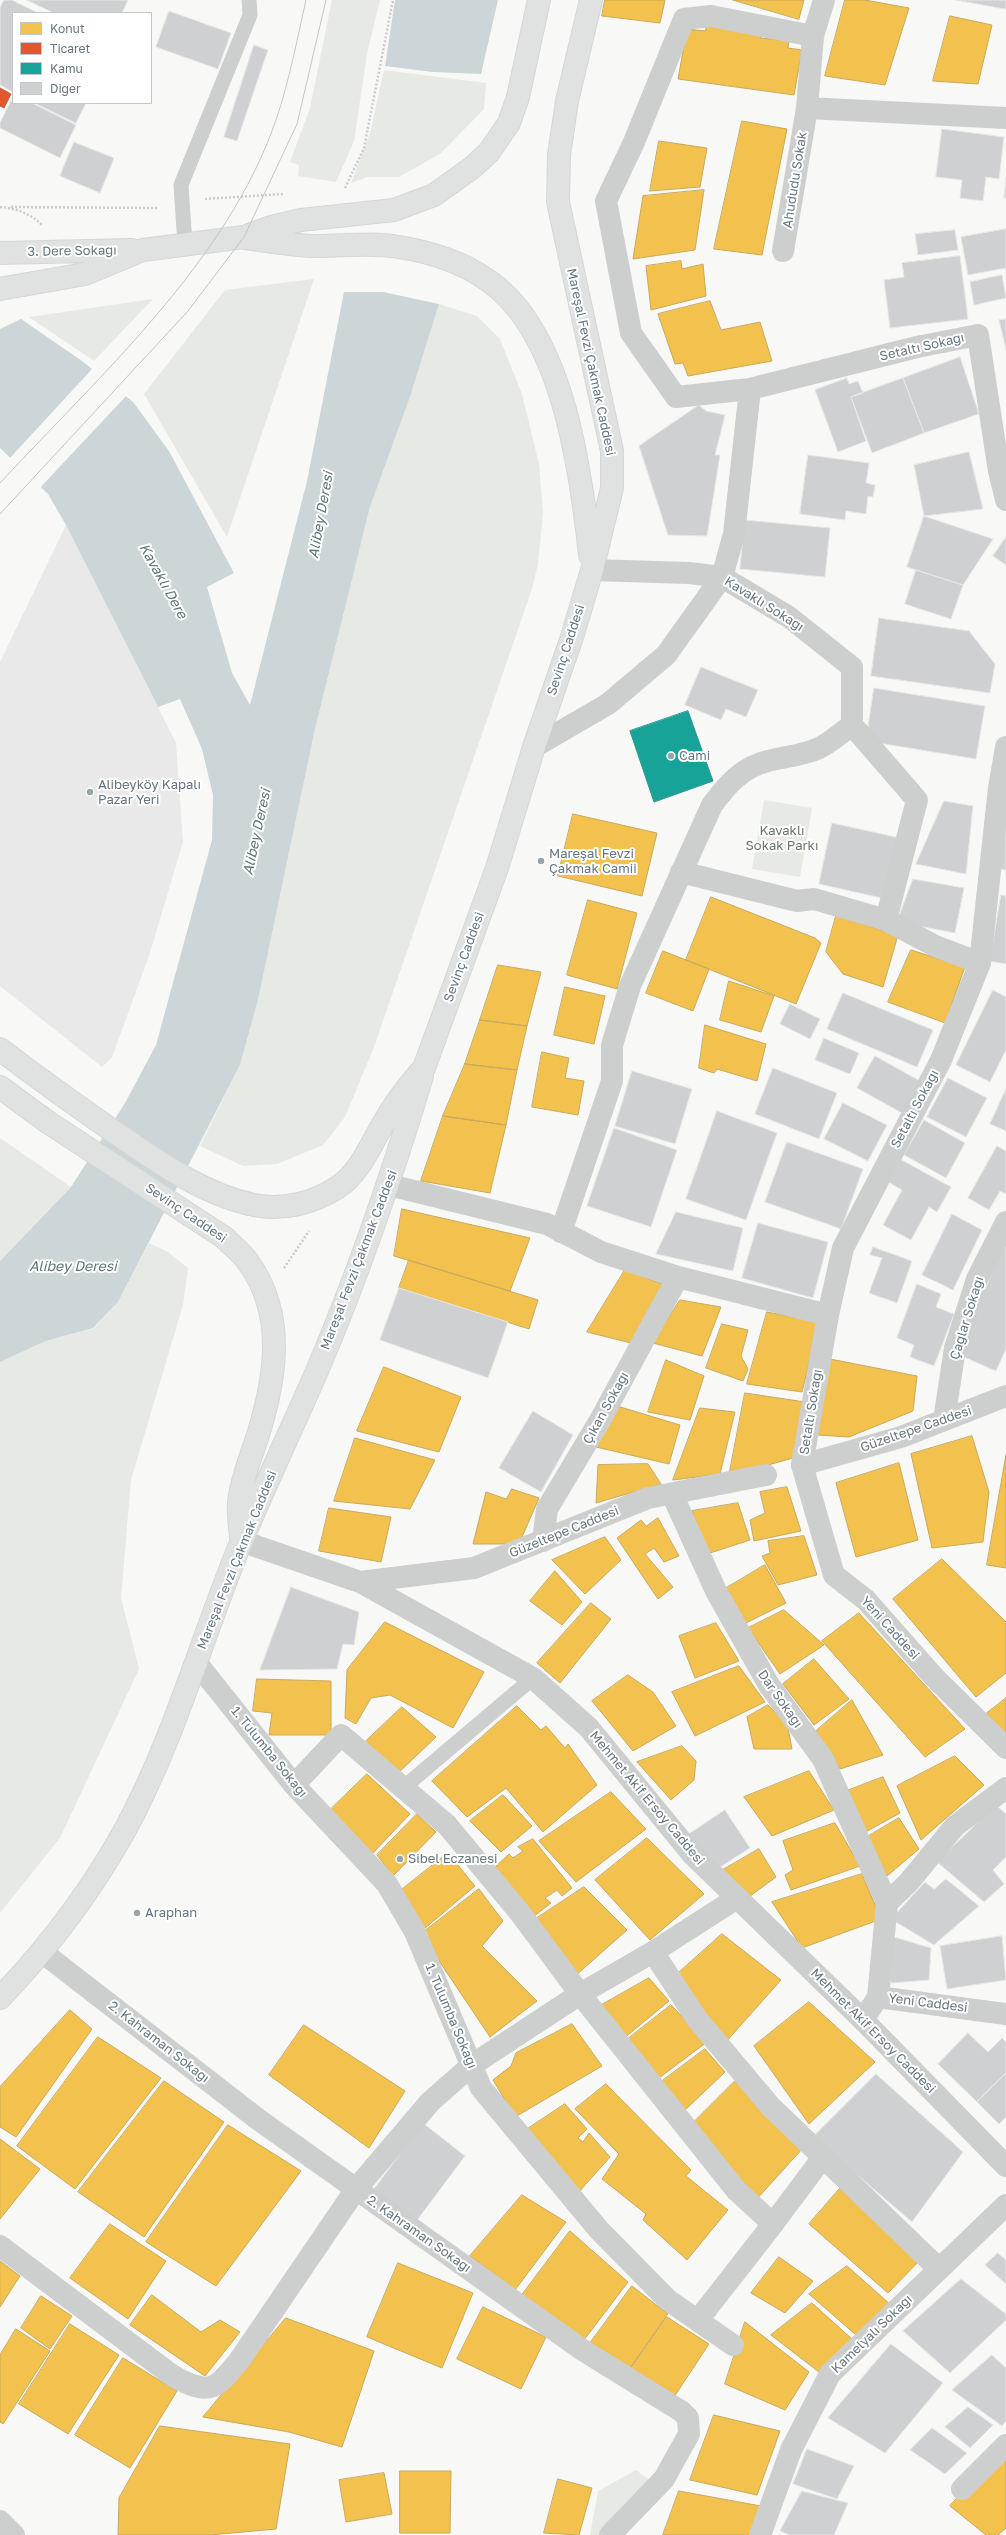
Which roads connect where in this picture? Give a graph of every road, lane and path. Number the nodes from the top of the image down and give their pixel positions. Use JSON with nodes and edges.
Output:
{"nodes":[{"id":1,"x":249,"y":0,"type":"edge"},
{"id":2,"x":392,"y":0,"type":"edge"},
{"id":3,"x":539,"y":0,"type":"edge"},
{"id":4,"x":591,"y":0,"type":"edge"},
{"id":5,"x":824,"y":0,"type":"edge"},
{"id":6,"x":814,"y":36,"type":"junction"},
{"id":7,"x":807,"y":108,"type":"junction"},
{"id":8,"x":1006,"y":118,"type":"edge"},
{"id":9,"x":342,"y":192,"type":"dead end"},
{"id":10,"x":290,"y":194,"type":"dead end"},
{"id":11,"x":182,"y":203,"type":"junction"},
{"id":12,"x":11,"y":207,"type":"dead end"},
{"id":13,"x":244,"y":238,"type":"junction"},
{"id":14,"x":185,"y":245,"type":"junction"},
{"id":15,"x":143,"y":250,"type":"junction"},
{"id":16,"x":783,"y":251,"type":"dead end"},
{"id":17,"x":0,"y":253,"type":"edge"},
{"id":18,"x":0,"y":290,"type":"edge"},
{"id":19,"x":750,"y":389,"type":"junction"},
{"id":20,"x":1006,"y":500,"type":"edge"},
{"id":21,"x":592,"y":570,"type":"junction"},
{"id":22,"x":722,"y":577,"type":"junction"},
{"id":23,"x":852,"y":725,"type":"junction"},
{"id":24,"x":534,"y":747,"type":"junction"},
{"id":25,"x":1006,"y":747,"type":"edge"},
{"id":26,"x":681,"y":872,"type":"junction"},
{"id":27,"x":886,"y":920,"type":"junction"},
{"id":28,"x":980,"y":963,"type":"junction"},
{"id":29,"x":0,"y":1049,"type":"edge"},
{"id":30,"x":424,"y":1068,"type":"junction"},
{"id":31,"x":0,"y":1087,"type":"edge"},
{"id":32,"x":389,"y":1185,"type":"junction"},
{"id":33,"x":1006,"y":1222,"type":"edge"},
{"id":34,"x":312,"y":1226,"type":"dead end"},
{"id":35,"x":561,"y":1232,"type":"junction"},
{"id":36,"x":281,"y":1273,"type":"dead end"},
{"id":37,"x":678,"y":1277,"type":"junction"},
{"id":38,"x":828,"y":1315,"type":"junction"},
{"id":39,"x":1006,"y":1396,"type":"edge"},
{"id":40,"x":944,"y":1420,"type":"junction"},
{"id":41,"x":802,"y":1466,"type":"junction"},
{"id":42,"x":766,"y":1475,"type":"dead end"},
{"id":43,"x":672,"y":1494,"type":"junction"},
{"id":44,"x":241,"y":1541,"type":"junction"},
{"id":45,"x":543,"y":1541,"type":"junction"},
{"id":46,"x":360,"y":1582,"type":"junction"},
{"id":47,"x":196,"y":1662,"type":"junction"},
{"id":48,"x":533,"y":1678,"type":"junction"},
{"id":49,"x":1006,"y":1748,"type":"edge"},
{"id":50,"x":294,"y":1785,"type":"junction"},
{"id":51,"x":403,"y":1788,"type":"junction"},
{"id":52,"x":1006,"y":1788,"type":"edge"},
{"id":53,"x":737,"y":1898,"type":"junction"},
{"id":54,"x":887,"y":1903,"type":"junction"},
{"id":55,"x":42,"y":1952,"type":"junction"},
{"id":56,"x":653,"y":1952,"type":"junction"},
{"id":57,"x":580,"y":1994,"type":"junction"},
{"id":58,"x":878,"y":1997,"type":"junction"},
{"id":59,"x":0,"y":1998,"type":"edge"},
{"id":60,"x":1006,"y":2014,"type":"edge"},
{"id":61,"x":863,"y":2020,"type":"junction"},
{"id":62,"x":472,"y":2065,"type":"junction"},
{"id":63,"x":823,"y":2157,"type":"junction"},
{"id":64,"x":1006,"y":2166,"type":"edge"},
{"id":65,"x":356,"y":2189,"type":"junction"},
{"id":66,"x":1006,"y":2205,"type":"edge"},
{"id":67,"x":773,"y":2224,"type":"junction"},
{"id":68,"x":0,"y":2246,"type":"edge"},
{"id":69,"x":939,"y":2269,"type":"junction"},
{"id":70,"x":698,"y":2320,"type":"junction"},
{"id":71,"x":733,"y":2345,"type":"dead end"},
{"id":72,"x":1006,"y":2445,"type":"edge"},
{"id":73,"x":962,"y":2489,"type":"dead end"},
{"id":74,"x":0,"y":2521,"type":"edge"},
{"id":75,"x":14,"y":2535,"type":"edge"},
{"id":76,"x":612,"y":2535,"type":"edge"},
{"id":77,"x":760,"y":2535,"type":"edge"}],
"edges":[{"from":1,"to":11,"type":"lane"},
{"from":2,"to":9,"type":"path"},
{"from":3,"to":13,"type":"main road"},
{"from":4,"to":21,"type":"main road","name":"Mareşal Fevzi Çakmak Caddesi"},
{"from":5,"to":6,"type":"street","name":"Ahududu Sokak"},
{"from":6,"to":7,"type":"street","name":"Ahududu Sokak"},
{"from":6,"to":19,"type":"street"},
{"from":7,"to":8,"type":"street"},
{"from":7,"to":16,"type":"street","name":"Ahududu Sokak"},
{"from":10,"to":11,"type":"path"},
{"from":11,"to":12,"type":"path"},
{"from":11,"to":14,"type":"lane"},
{"from":13,"to":14,"type":"main road"},
{"from":13,"to":21,"type":"main road"},
{"from":14,"to":15,"type":"main road"},
{"from":15,"to":17,"type":"main road","name":"3. Dere Sokağı"},
{"from":15,"to":18,"type":"main road"},
{"from":19,"to":20,"type":"street","name":"Setaltı Sokağı"},
{"from":19,"to":22,"type":"street"},
{"from":21,"to":22,"type":"street","name":"Kavaklı Sokağı"},
{"from":21,"to":24,"type":"main road","name":"Sevinç Caddesi"},
{"from":22,"to":23,"type":"street","name":"Kavaklı Sokağı"},
{"from":22,"to":24,"type":"street"},
{"from":23,"to":26,"type":"street"},
{"from":23,"to":27,"type":"street"},
{"from":24,"to":30,"type":"main road","name":"Sevinç Caddesi"},
{"from":25,"to":28,"type":"street","name":"Setaltı Sokağı"},
{"from":26,"to":27,"type":"street"},
{"from":26,"to":35,"type":"street"},
{"from":27,"to":28,"type":"street"},
{"from":28,"to":38,"type":"street","name":"Setaltı Sokağı"},
{"from":29,"to":30,"type":"main road","name":"Sevinç Caddesi"},
{"from":30,"to":32,"type":"main road","name":"Mareşal Fevzi Çakmak Caddesi"},
{"from":31,"to":44,"type":"main road","name":"Sevinç Caddesi"},
{"from":32,"to":35,"type":"street"},
{"from":32,"to":44,"type":"main road","name":"Mareşal Fevzi Çakmak Caddesi"},
{"from":33,"to":40,"type":"street","name":"Çağlar Sokağı"},
{"from":34,"to":36,"type":"path"},
{"from":35,"to":37,"type":"street"},
{"from":37,"to":38,"type":"street"},
{"from":37,"to":45,"type":"street","name":"Çıkan Sokağı"},
{"from":38,"to":41,"type":"street","name":"Setaltı Sokağı"},
{"from":39,"to":40,"type":"street","name":"Güzeltepe Caddesi"},
{"from":40,"to":41,"type":"street","name":"Güzeltepe Caddesi"},
{"from":41,"to":49,"type":"street","name":"Yeni Caddesi"},
{"from":42,"to":43,"type":"street","name":"Güzeltepe Caddesi"},
{"from":43,"to":45,"type":"street","name":"Güzeltepe Caddesi"},
{"from":43,"to":54,"type":"street","name":"Dar Sokağı"},
{"from":44,"to":46,"type":"street","name":"Mehmet Akif Ersoy Caddesi"},
{"from":44,"to":47,"type":"main road","name":"Mareşal Fevzi Çakmak Caddesi"},
{"from":45,"to":46,"type":"street","name":"Güzeltepe Caddesi"},
{"from":46,"to":48,"type":"street","name":"Mehmet Akif Ersoy Caddesi"},
{"from":47,"to":50,"type":"street","name":"1. Tulumba Sokağı"},
{"from":47,"to":55,"type":"main road","name":"Mareşal Fevzi Çakmak Caddesi"},
{"from":48,"to":51,"type":"lane"},
{"from":48,"to":53,"type":"street","name":"Mehmet Akif Ersoy Caddesi"},
{"from":50,"to":51,"type":"street"},
{"from":50,"to":62,"type":"street","name":"1. Tulumba Sokağı"},
{"from":51,"to":57,"type":"street"},
{"from":52,"to":54,"type":"street"},
{"from":53,"to":56,"type":"street"},
{"from":53,"to":61,"type":"street","name":"Mehmet Akif Ersoy Caddesi"},
{"from":54,"to":58,"type":"street"},
{"from":55,"to":59,"type":"main road","name":"Mareşal Fevzi Çakmak Caddesi"},
{"from":55,"to":65,"type":"street","name":"2. Kahraman Sokağı"},
{"from":56,"to":57,"type":"street"},
{"from":56,"to":63,"type":"street"},
{"from":57,"to":62,"type":"street"},
{"from":57,"to":67,"type":"street"},
{"from":58,"to":60,"type":"street","name":"Yeni Caddesi"},
{"from":58,"to":61,"type":"street","name":"Yeni Caddesi"},
{"from":61,"to":64,"type":"street","name":"Mehmet Akif Ersoy Caddesi"},
{"from":62,"to":65,"type":"street"},
{"from":62,"to":70,"type":"street","name":"1. Tulumba Sokağı"},
{"from":63,"to":67,"type":"street"},
{"from":63,"to":69,"type":"street"},
{"from":65,"to":68,"type":"street"},
{"from":65,"to":76,"type":"street","name":"2. Kahraman Sokağı"},
{"from":66,"to":69,"type":"street","name":"Kamelyalı Sokağı"},
{"from":67,"to":70,"type":"street"},
{"from":69,"to":77,"type":"street","name":"Kamelyalı Sokağı"},
{"from":70,"to":71,"type":"street","name":"1. Tulumba Sokağı"},
{"from":72,"to":73,"type":"street"},
{"from":74,"to":75,"type":"street"}]}
